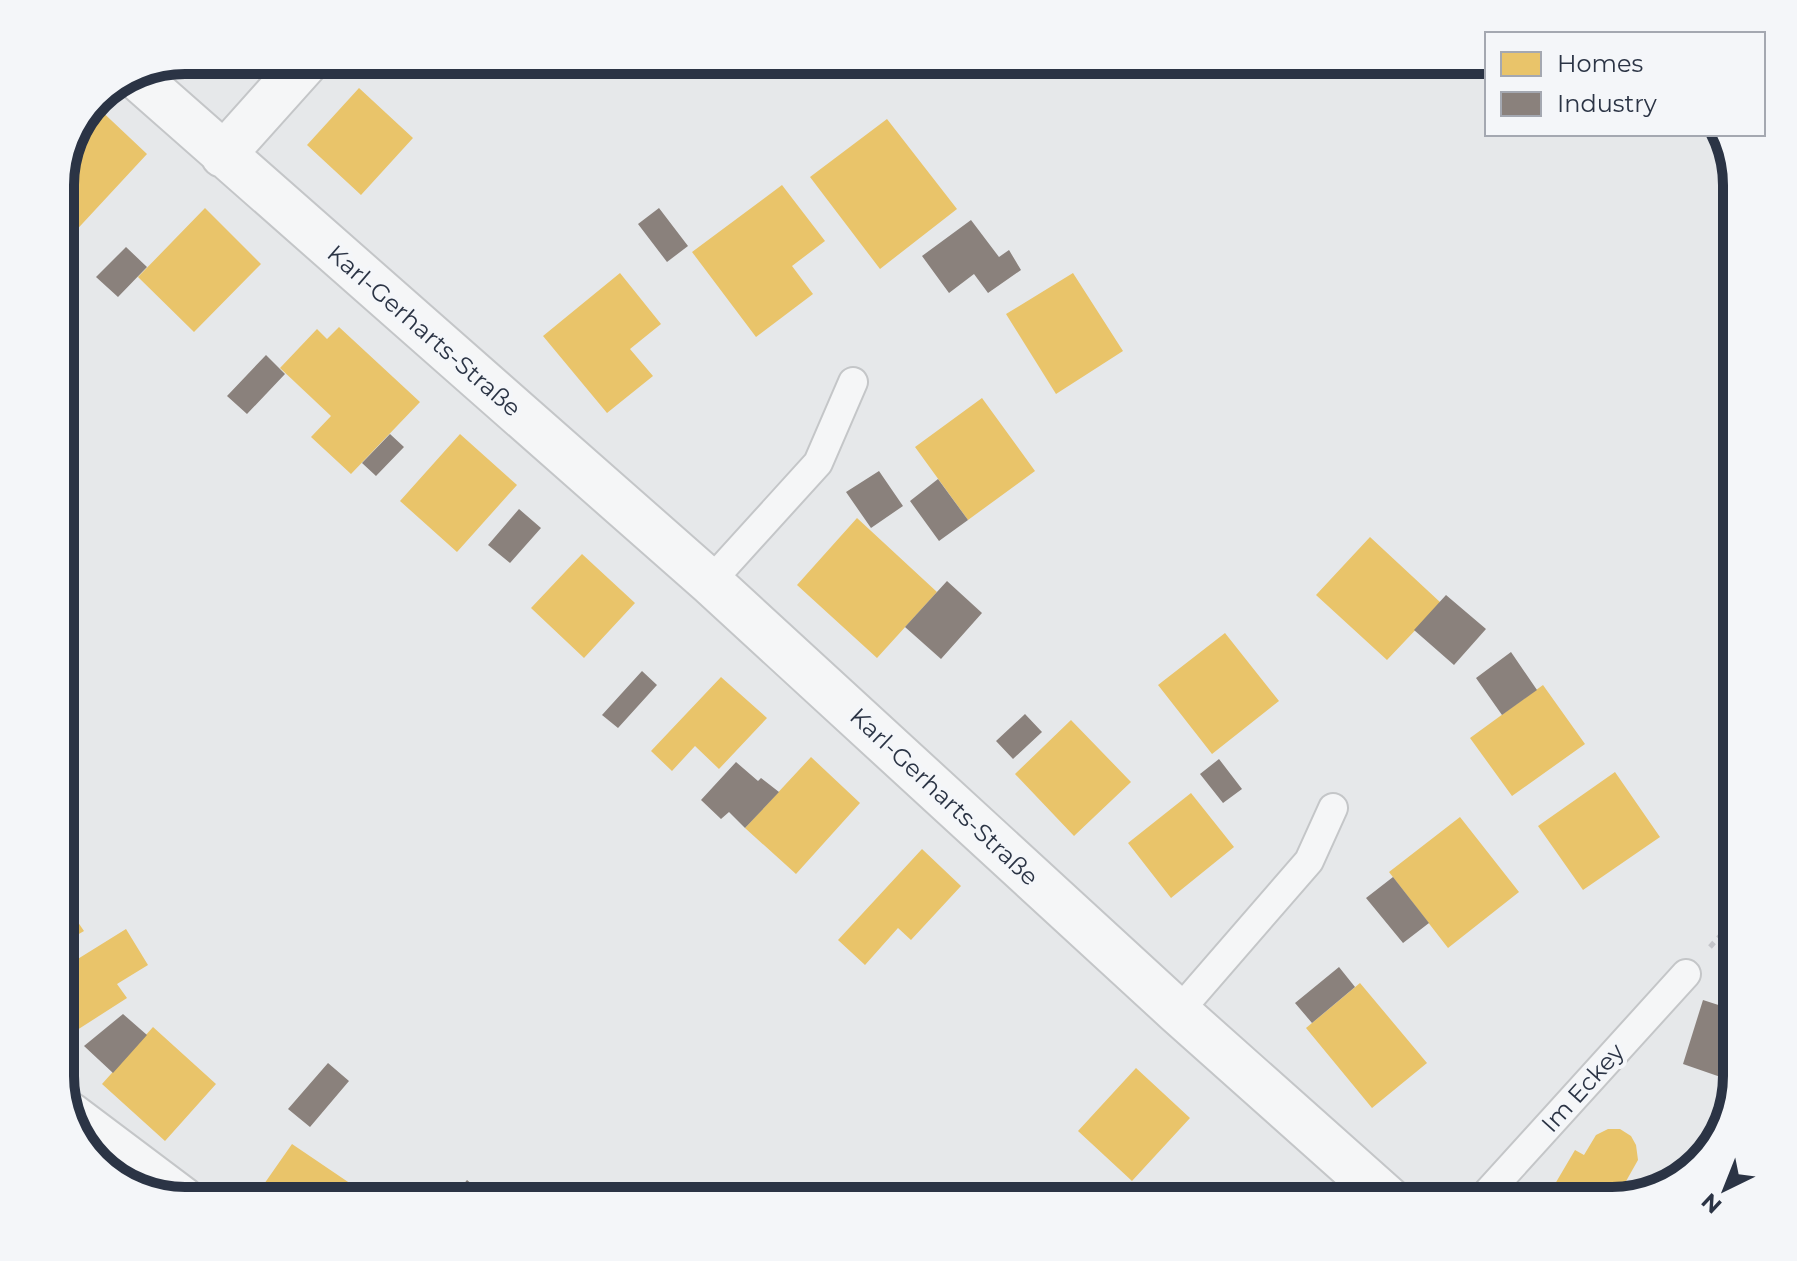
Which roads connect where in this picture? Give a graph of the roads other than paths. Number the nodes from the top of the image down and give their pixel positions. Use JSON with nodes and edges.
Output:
{"nodes":[{"id":1,"x":295,"y":74,"type":"edge"},
{"id":2,"x":143,"y":82,"type":"edge"},
{"id":3,"x":223,"y":155,"type":"junction"},
{"id":4,"x":853,"y":382,"type":"dead end"},
{"id":5,"x":710,"y":582,"type":"junction"},
{"id":6,"x":1333,"y":808,"type":"dead end"},
{"id":7,"x":1686,"y":974,"type":"dead end"},
{"id":8,"x":1178,"y":1012,"type":"junction"},
{"id":9,"x":87,"y":1128,"type":"edge"},
{"id":10,"x":161,"y":1184,"type":"edge"},
{"id":11,"x":1374,"y":1187,"type":"edge"},
{"id":12,"x":1493,"y":1187,"type":"edge"}],
"edges":[{"from":1,"to":3,"type":"street"},
{"from":2,"to":3,"type":"street","name":"Karl-Gerharts-Straße"},
{"from":3,"to":5,"type":"street","name":"Karl-Gerharts-Straße"},
{"from":4,"to":5,"type":"lane"},
{"from":5,"to":8,"type":"street","name":"Karl-Gerharts-Straße"},
{"from":6,"to":8,"type":"lane"},
{"from":7,"to":12,"type":"lane","name":"Im Eckey"},
{"from":8,"to":11,"type":"street","name":"Karl-Gerharts-Straße"},
{"from":9,"to":10,"type":"street"}]}
